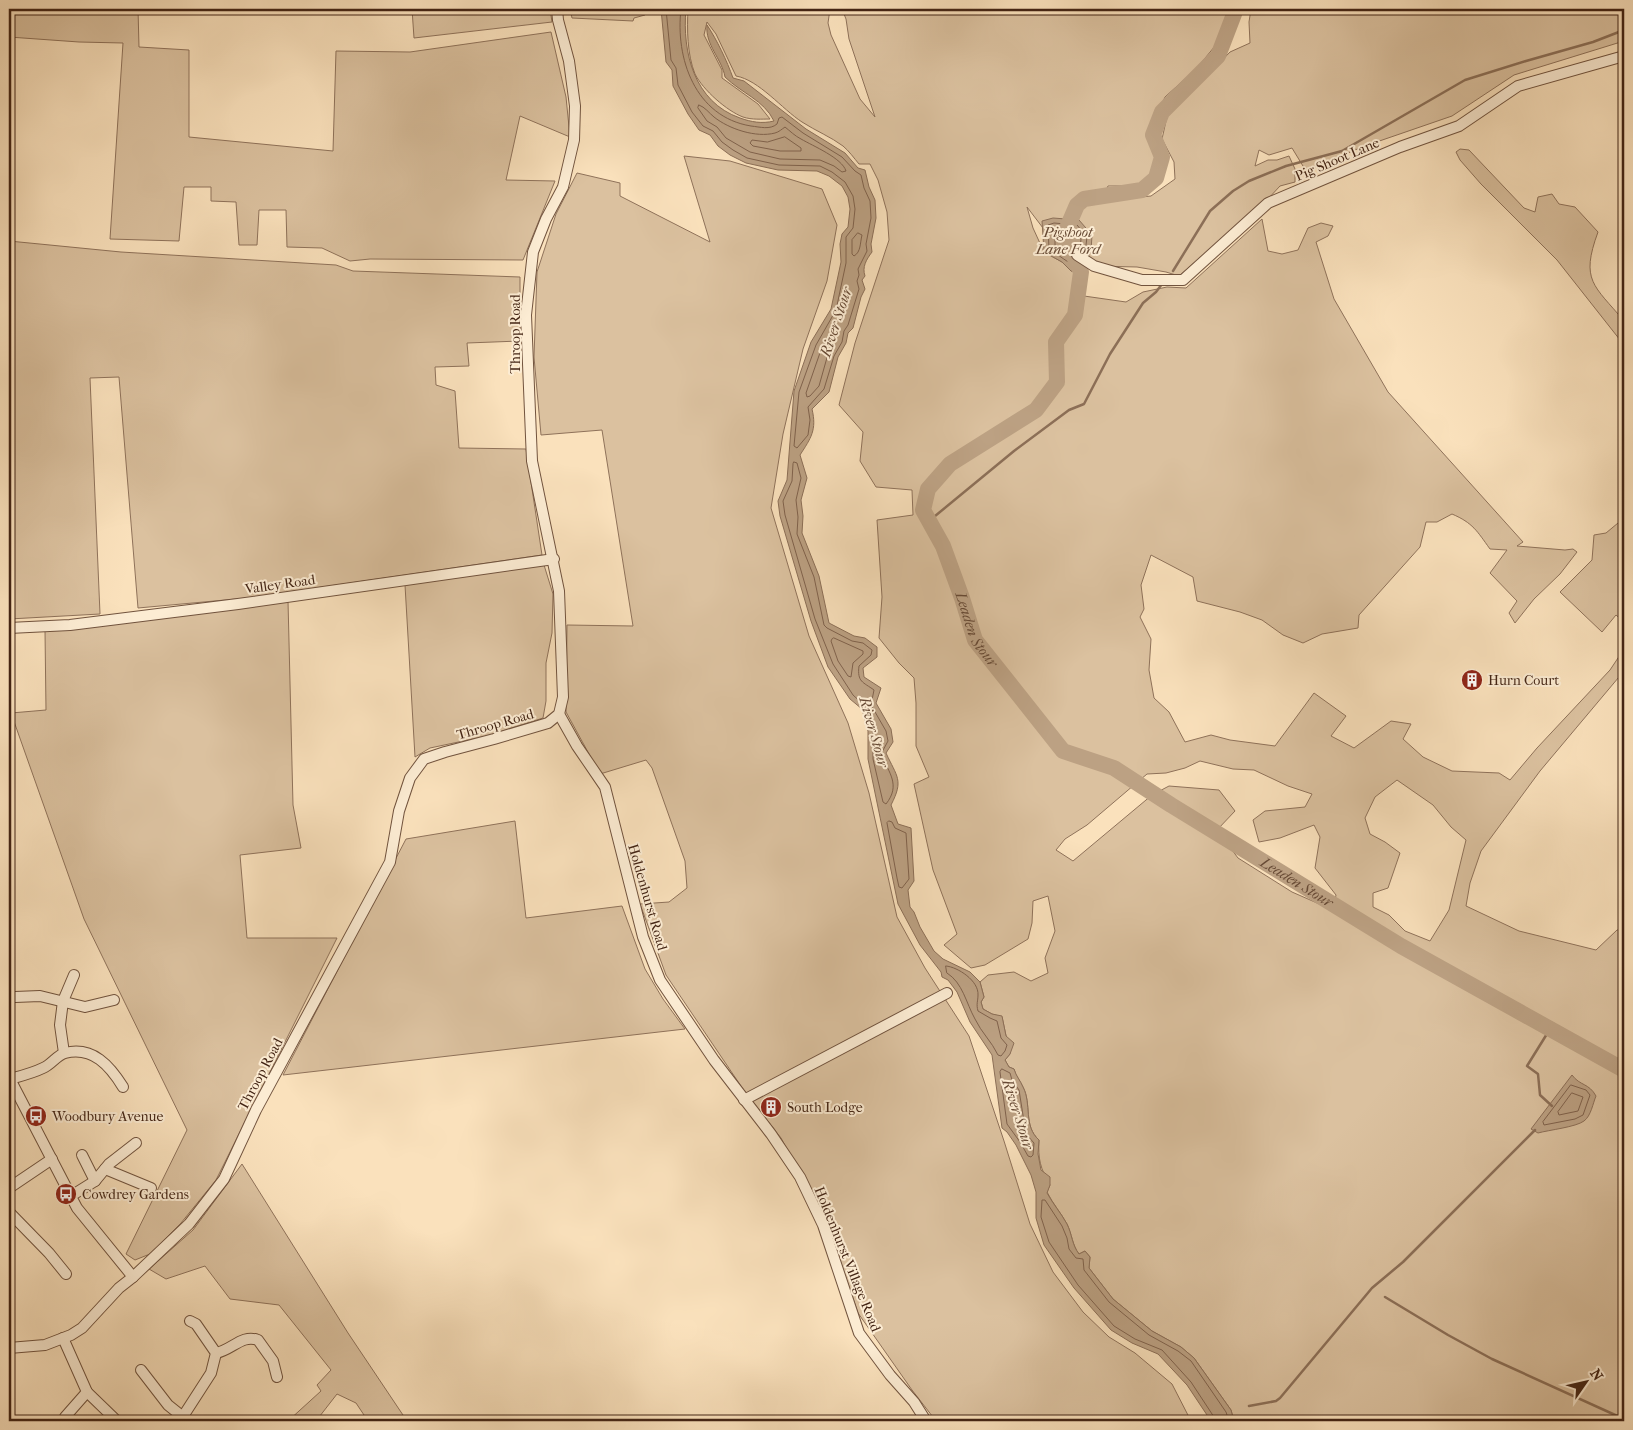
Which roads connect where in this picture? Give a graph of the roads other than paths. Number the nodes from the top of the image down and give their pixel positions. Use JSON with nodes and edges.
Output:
{"nodes":[{"id":1,"x":557,"y":9,"type":"edge"},
{"id":2,"x":1624,"y":56,"type":"edge"},
{"id":3,"x":1077,"y":255,"type":"dead end"},
{"id":4,"x":554,"y":558,"type":"junction"},
{"id":5,"x":9,"y":628,"type":"edge"},
{"id":6,"x":559,"y":714,"type":"junction"},
{"id":7,"x":74,"y":976,"type":"dead end"},
{"id":8,"x":947,"y":993,"type":"dead end"},
{"id":9,"x":15,"y":997,"type":"dead end"},
{"id":10,"x":114,"y":1000,"type":"dead end"},
{"id":11,"x":63,"y":1001,"type":"junction"},
{"id":12,"x":64,"y":1053,"type":"junction"},
{"id":13,"x":9,"y":1078,"type":"edge"},
{"id":14,"x":123,"y":1087,"type":"dead end"},
{"id":15,"x":744,"y":1100,"type":"junction"},
{"id":16,"x":136,"y":1143,"type":"dead end"},
{"id":17,"x":82,"y":1155,"type":"dead end"},
{"id":18,"x":52,"y":1158,"type":"junction"},
{"id":19,"x":105,"y":1169,"type":"junction"},
{"id":20,"x":800,"y":1177,"type":"joint"},
{"id":21,"x":94,"y":1181,"type":"junction"},
{"id":22,"x":9,"y":1188,"type":"edge"},
{"id":23,"x":151,"y":1188,"type":"dead end"},
{"id":24,"x":71,"y":1196,"type":"junction"},
{"id":25,"x":9,"y":1212,"type":"edge"},
{"id":26,"x":66,"y":1274,"type":"dead end"},
{"id":27,"x":133,"y":1277,"type":"junction"},
{"id":28,"x":190,"y":1320,"type":"dead end"},
{"id":29,"x":63,"y":1338,"type":"junction"},
{"id":30,"x":9,"y":1348,"type":"edge"},
{"id":31,"x":216,"y":1353,"type":"junction"},
{"id":32,"x":141,"y":1370,"type":"dead end"},
{"id":33,"x":277,"y":1376,"type":"dead end"},
{"id":34,"x":87,"y":1392,"type":"junction"},
{"id":35,"x":181,"y":1419,"type":"edge"},
{"id":36,"x":64,"y":1421,"type":"edge"},
{"id":37,"x":117,"y":1421,"type":"edge"},
{"id":38,"x":926,"y":1421,"type":"edge"}],
"edges":[{"from":1,"to":4,"type":"street","name":"Throop Road"},
{"from":2,"to":3,"type":"street","name":"Pig Shoot Lane"},
{"from":4,"to":5,"type":"street","name":"Valley Road"},
{"from":4,"to":6,"type":"street","name":"Throop Road"},
{"from":6,"to":15,"type":"street","name":"Holdenhurst Road"},
{"from":6,"to":27,"type":"street","name":"Throop Road"},
{"from":7,"to":11,"type":"street"},
{"from":8,"to":15,"type":"street"},
{"from":9,"to":11,"type":"street"},
{"from":10,"to":11,"type":"street"},
{"from":11,"to":12,"type":"street"},
{"from":12,"to":13,"type":"street"},
{"from":12,"to":14,"type":"street"},
{"from":13,"to":18,"type":"street"},
{"from":15,"to":20,"type":"street","name":"Holdenhurst Road"},
{"from":16,"to":19,"type":"street"},
{"from":17,"to":21,"type":"street"},
{"from":18,"to":22,"type":"street"},
{"from":18,"to":24,"type":"street"},
{"from":19,"to":21,"type":"street"},
{"from":19,"to":23,"type":"street"},
{"from":20,"to":38,"type":"street","name":"Holdenhurst Village Road"},
{"from":21,"to":24,"type":"street"},
{"from":24,"to":27,"type":"street"},
{"from":25,"to":26,"type":"street"},
{"from":27,"to":29,"type":"street","name":"Throop Road"},
{"from":28,"to":31,"type":"street"},
{"from":29,"to":30,"type":"street","name":"Throop Road"},
{"from":29,"to":34,"type":"street"},
{"from":31,"to":33,"type":"street"},
{"from":31,"to":35,"type":"street"},
{"from":32,"to":35,"type":"street"},
{"from":34,"to":36,"type":"street"},
{"from":34,"to":37,"type":"street"}]}
